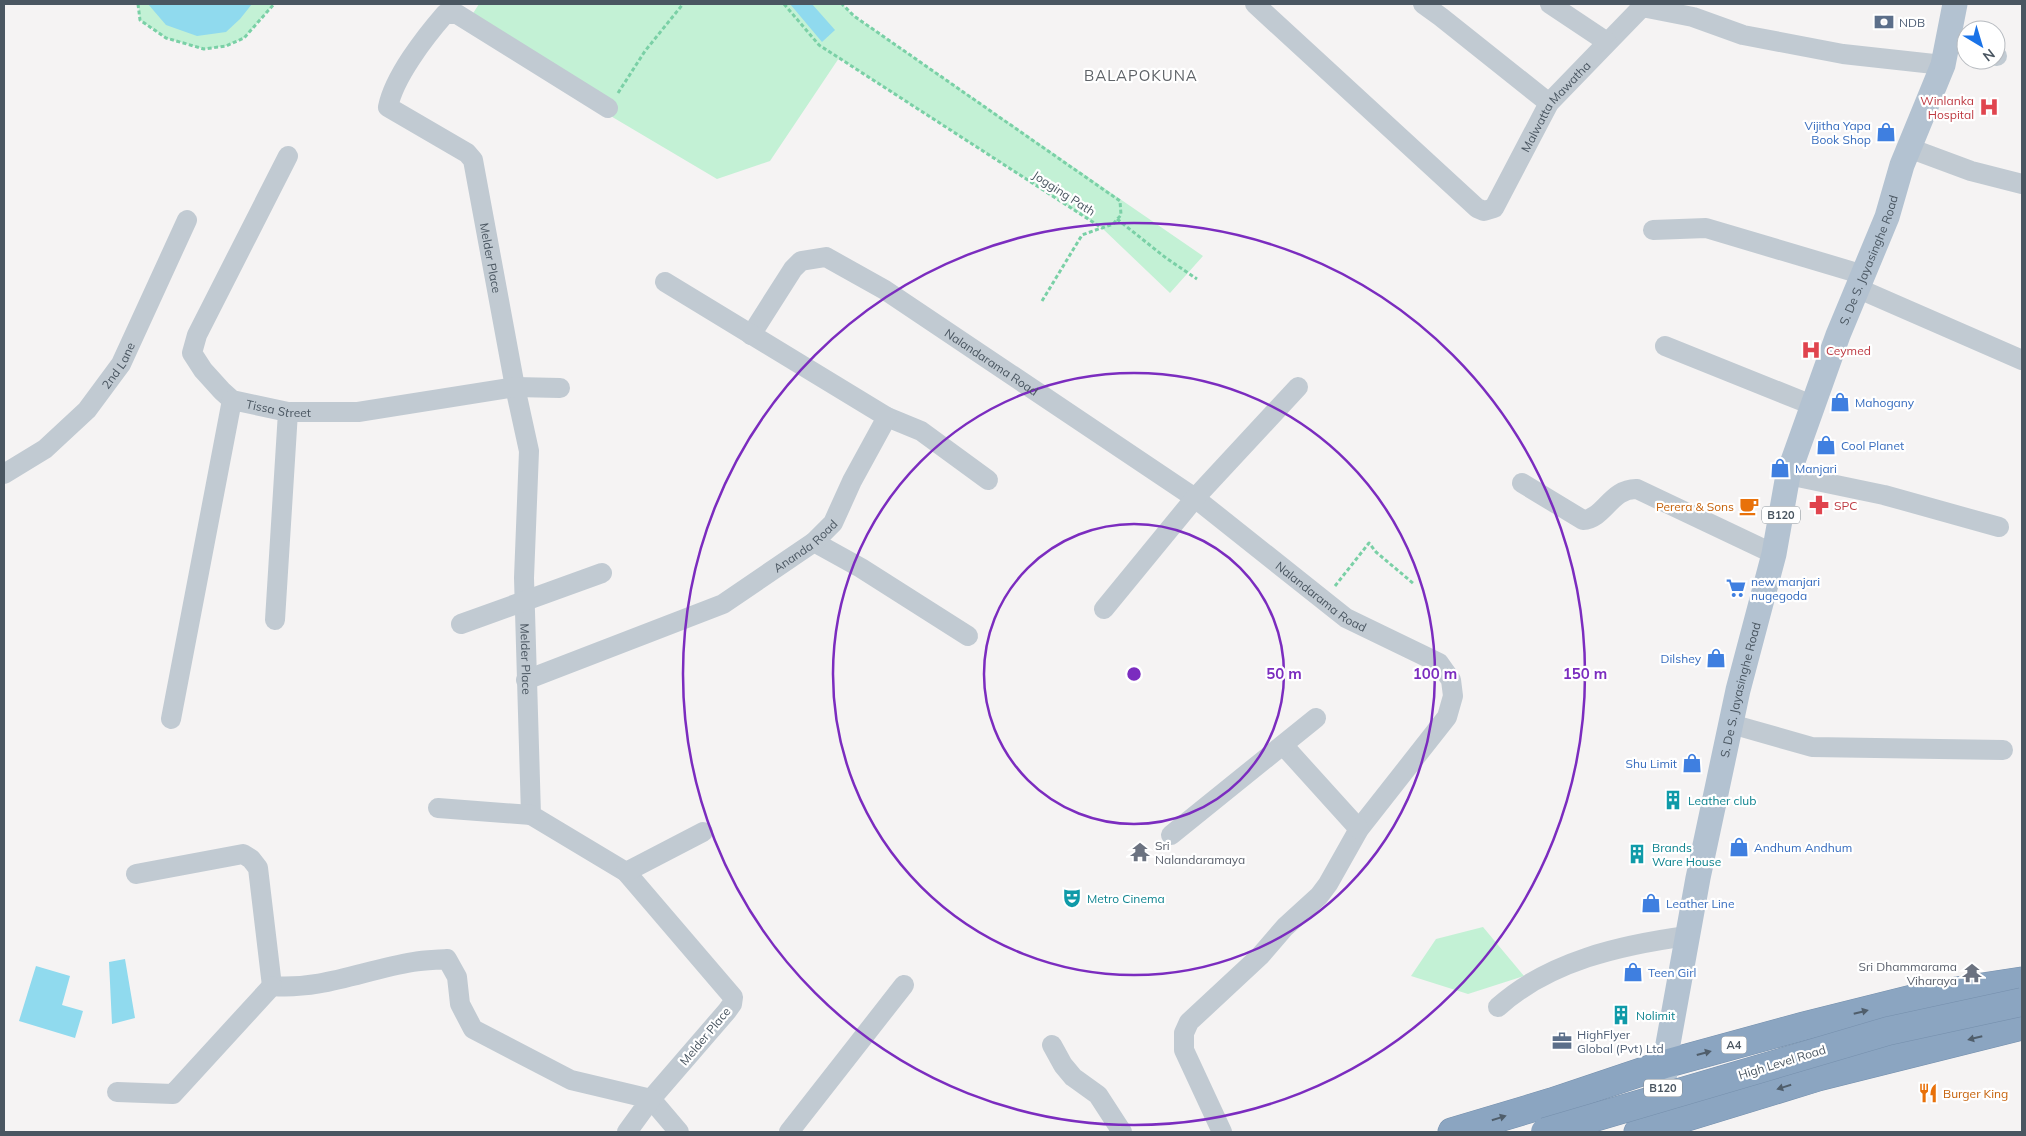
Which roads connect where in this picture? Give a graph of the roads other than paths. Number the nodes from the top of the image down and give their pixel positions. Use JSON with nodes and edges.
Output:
{"nodes":[{"id":1,"x":1255,"y":4,"type":"edge"},
{"id":2,"x":1422,"y":4,"type":"edge"},
{"id":3,"x":1550,"y":4,"type":"edge"},
{"id":4,"x":1955,"y":4,"type":"edge"},
{"id":5,"x":1956,"y":22,"type":"edge"},
{"id":6,"x":1606,"y":42,"type":"junction"},
{"id":7,"x":1956,"y":43,"type":"edge"},
{"id":8,"x":1942,"y":65,"type":"junction"},
{"id":9,"x":1549,"y":103,"type":"junction"},
{"id":10,"x":608,"y":108,"type":"road end"},
{"id":11,"x":1909,"y":148,"type":"junction"},
{"id":12,"x":288,"y":156,"type":"dead end"},
{"id":13,"x":2022,"y":184,"type":"edge"},
{"id":14,"x":187,"y":220,"type":"dead end"},
{"id":15,"x":1653,"y":230,"type":"dead end"},
{"id":16,"x":1860,"y":281,"type":"junction"},
{"id":17,"x":665,"y":282,"type":"dead end"},
{"id":18,"x":751,"y":335,"type":"junction"},
{"id":19,"x":1665,"y":346,"type":"dead end"},
{"id":20,"x":2022,"y":360,"type":"edge"},
{"id":21,"x":515,"y":387,"type":"junction"},
{"id":22,"x":1298,"y":387,"type":"dead end"},
{"id":23,"x":560,"y":388,"type":"dead end"},
{"id":24,"x":232,"y":400,"type":"junction"},
{"id":25,"x":1812,"y":405,"type":"junction"},
{"id":26,"x":288,"y":412,"type":"junction"},
{"id":27,"x":887,"y":417,"type":"junction"},
{"id":28,"x":4,"y":474,"type":"edge"},
{"id":29,"x":1788,"y":475,"type":"junction"},
{"id":30,"x":988,"y":480,"type":"dead end"},
{"id":31,"x":1522,"y":483,"type":"dead end"},
{"id":32,"x":1195,"y":498,"type":"junction"},
{"id":33,"x":1999,"y":527,"type":"dead end"},
{"id":34,"x":814,"y":542,"type":"junction"},
{"id":35,"x":1774,"y":554,"type":"junction"},
{"id":36,"x":602,"y":573,"type":"dead end"},
{"id":37,"x":525,"y":600,"type":"junction"},
{"id":38,"x":1104,"y":609,"type":"dead end"},
{"id":39,"x":276,"y":620,"type":"dead end"},
{"id":40,"x":461,"y":624,"type":"dead end"},
{"id":41,"x":968,"y":636,"type":"dead end"},
{"id":42,"x":526,"y":680,"type":"junction"},
{"id":43,"x":1316,"y":718,"type":"dead end"},
{"id":44,"x":171,"y":719,"type":"dead end"},
{"id":45,"x":1731,"y":724,"type":"junction"},
{"id":46,"x":1283,"y":745,"type":"junction"},
{"id":47,"x":2003,"y":750,"type":"dead end"},
{"id":48,"x":438,"y":808,"type":"dead end"},
{"id":49,"x":531,"y":815,"type":"junction"},
{"id":50,"x":1359,"y":830,"type":"junction"},
{"id":51,"x":703,"y":832,"type":"dead end"},
{"id":52,"x":1172,"y":835,"type":"dead end"},
{"id":53,"x":626,"y":872,"type":"junction"},
{"id":54,"x":136,"y":874,"type":"dead end"},
{"id":55,"x":1687,"y":936,"type":"junction"},
{"id":56,"x":2022,"y":981,"type":"edge"},
{"id":57,"x":904,"y":985,"type":"dead end"},
{"id":58,"x":272,"y":986,"type":"junction"},
{"id":59,"x":2022,"y":1002,"type":"edge"},
{"id":60,"x":1498,"y":1007,"type":"dead end"},
{"id":61,"x":1804,"y":1026,"type":"junction"},
{"id":62,"x":2022,"y":1026,"type":"edge"},
{"id":63,"x":1052,"y":1045,"type":"dead end"},
{"id":64,"x":1667,"y":1054,"type":"junction"},
{"id":65,"x":1818,"y":1077,"type":"junction"},
{"id":66,"x":117,"y":1092,"type":"dead end"},
{"id":67,"x":651,"y":1099,"type":"junction"},
{"id":68,"x":1552,"y":1102,"type":"junction"},
{"id":69,"x":1652,"y":1130,"type":"edge"},
{"id":70,"x":627,"y":1132,"type":"edge"},
{"id":71,"x":679,"y":1132,"type":"edge"},
{"id":72,"x":789,"y":1132,"type":"edge"},
{"id":73,"x":1122,"y":1132,"type":"edge"},
{"id":74,"x":1222,"y":1132,"type":"edge"},
{"id":75,"x":1452,"y":1132,"type":"edge"},
{"id":76,"x":1545,"y":1132,"type":"edge"},
{"id":77,"x":1562,"y":1132,"type":"edge"}],
"edges":[{"from":1,"to":9,"type":"street","name":"Malwatta Mawatha"},
{"from":2,"to":9,"type":"street"},
{"from":3,"to":6,"type":"street"},
{"from":4,"to":5,"type":"main road","name":"S. De S. Jayasinghe Road","number":"B120"},
{"from":6,"to":8,"type":"street","name":"Malwatta Mawatha"},
{"from":6,"to":9,"type":"street","name":"Malwatta Mawatha"},
{"from":7,"to":8,"type":"main road","name":"S. De S. Jayasinghe Road","number":"B120"},
{"from":8,"to":11,"type":"main road","name":"S. De S. Jayasinghe Road","number":"B120"},
{"from":10,"to":21,"type":"street","name":"Melder Place"},
{"from":11,"to":13,"type":"street"},
{"from":11,"to":16,"type":"main road","name":"S. De S. Jayasinghe Road","number":"B120"},
{"from":12,"to":24,"type":"street","name":"Tissa Street"},
{"from":14,"to":28,"type":"street","name":"2nd Lane"},
{"from":15,"to":16,"type":"street"},
{"from":16,"to":20,"type":"street"},
{"from":16,"to":25,"type":"main road","name":"S. De S. Jayasinghe Road","number":"B120"},
{"from":17,"to":18,"type":"street"},
{"from":18,"to":27,"type":"street"},
{"from":18,"to":32,"type":"street","name":"Nalandarama Road"},
{"from":19,"to":25,"type":"street"},
{"from":21,"to":23,"type":"street","name":"Tissa Street"},
{"from":21,"to":26,"type":"street","name":"Tissa Street"},
{"from":21,"to":37,"type":"street","name":"Melder Place"},
{"from":22,"to":32,"type":"street"},
{"from":24,"to":26,"type":"street","name":"Tissa Street"},
{"from":24,"to":44,"type":"street"},
{"from":25,"to":29,"type":"main road","name":"S. De S. Jayasinghe Road","number":"B120"},
{"from":26,"to":39,"type":"street"},
{"from":27,"to":30,"type":"street"},
{"from":27,"to":34,"type":"street","name":"Ananda Road"},
{"from":29,"to":33,"type":"street"},
{"from":29,"to":35,"type":"main road","name":"S. De S. Jayasinghe Road","number":"B120"},
{"from":31,"to":35,"type":"street"},
{"from":32,"to":38,"type":"street"},
{"from":32,"to":50,"type":"street","name":"Nalandarama Road"},
{"from":34,"to":41,"type":"street"},
{"from":34,"to":42,"type":"street","name":"Ananda Road"},
{"from":35,"to":45,"type":"main road","name":"S. De S. Jayasinghe Road","number":"B120"},
{"from":36,"to":37,"type":"street"},
{"from":37,"to":40,"type":"street"},
{"from":37,"to":42,"type":"street","name":"Melder Place"},
{"from":42,"to":49,"type":"street","name":"Melder Place"},
{"from":43,"to":46,"type":"street"},
{"from":45,"to":47,"type":"street"},
{"from":45,"to":55,"type":"main road","name":"S. De S. Jayasinghe Road","number":"B120"},
{"from":46,"to":50,"type":"street"},
{"from":46,"to":52,"type":"street"},
{"from":48,"to":49,"type":"street"},
{"from":49,"to":53,"type":"street","name":"Melder Place"},
{"from":50,"to":74,"type":"street","name":"Nalandarama Road"},
{"from":51,"to":53,"type":"street"},
{"from":53,"to":67,"type":"street","name":"Melder Place"},
{"from":54,"to":58,"type":"street"},
{"from":55,"to":60,"type":"street"},
{"from":55,"to":64,"type":"main road","name":"S. De S. Jayasinghe Road","number":"B120"},
{"from":61,"to":56,"type":"highway","number":"A4","one_way":true},
{"from":57,"to":72,"type":"street"},
{"from":58,"to":66,"type":"street"},
{"from":58,"to":67,"type":"street"},
{"from":59,"to":76,"type":"highway","name":"High Level Road","number":"A4","bridge":true},
{"from":64,"to":61,"type":"highway","number":"A4","one_way":true},
{"from":61,"to":65,"type":"highway"},
{"from":62,"to":65,"type":"highway","one_way":true},
{"from":63,"to":73,"type":"street"},
{"from":64,"to":68,"type":"highway","number":"A4"},
{"from":64,"to":69,"type":"main road","number":"B120"},
{"from":65,"to":69,"type":"highway","one_way":true},
{"from":67,"to":70,"type":"street"},
{"from":67,"to":71,"type":"street"},
{"from":75,"to":68,"type":"highway","number":"A4","one_way":true},
{"from":68,"to":77,"type":"highway"}]}
